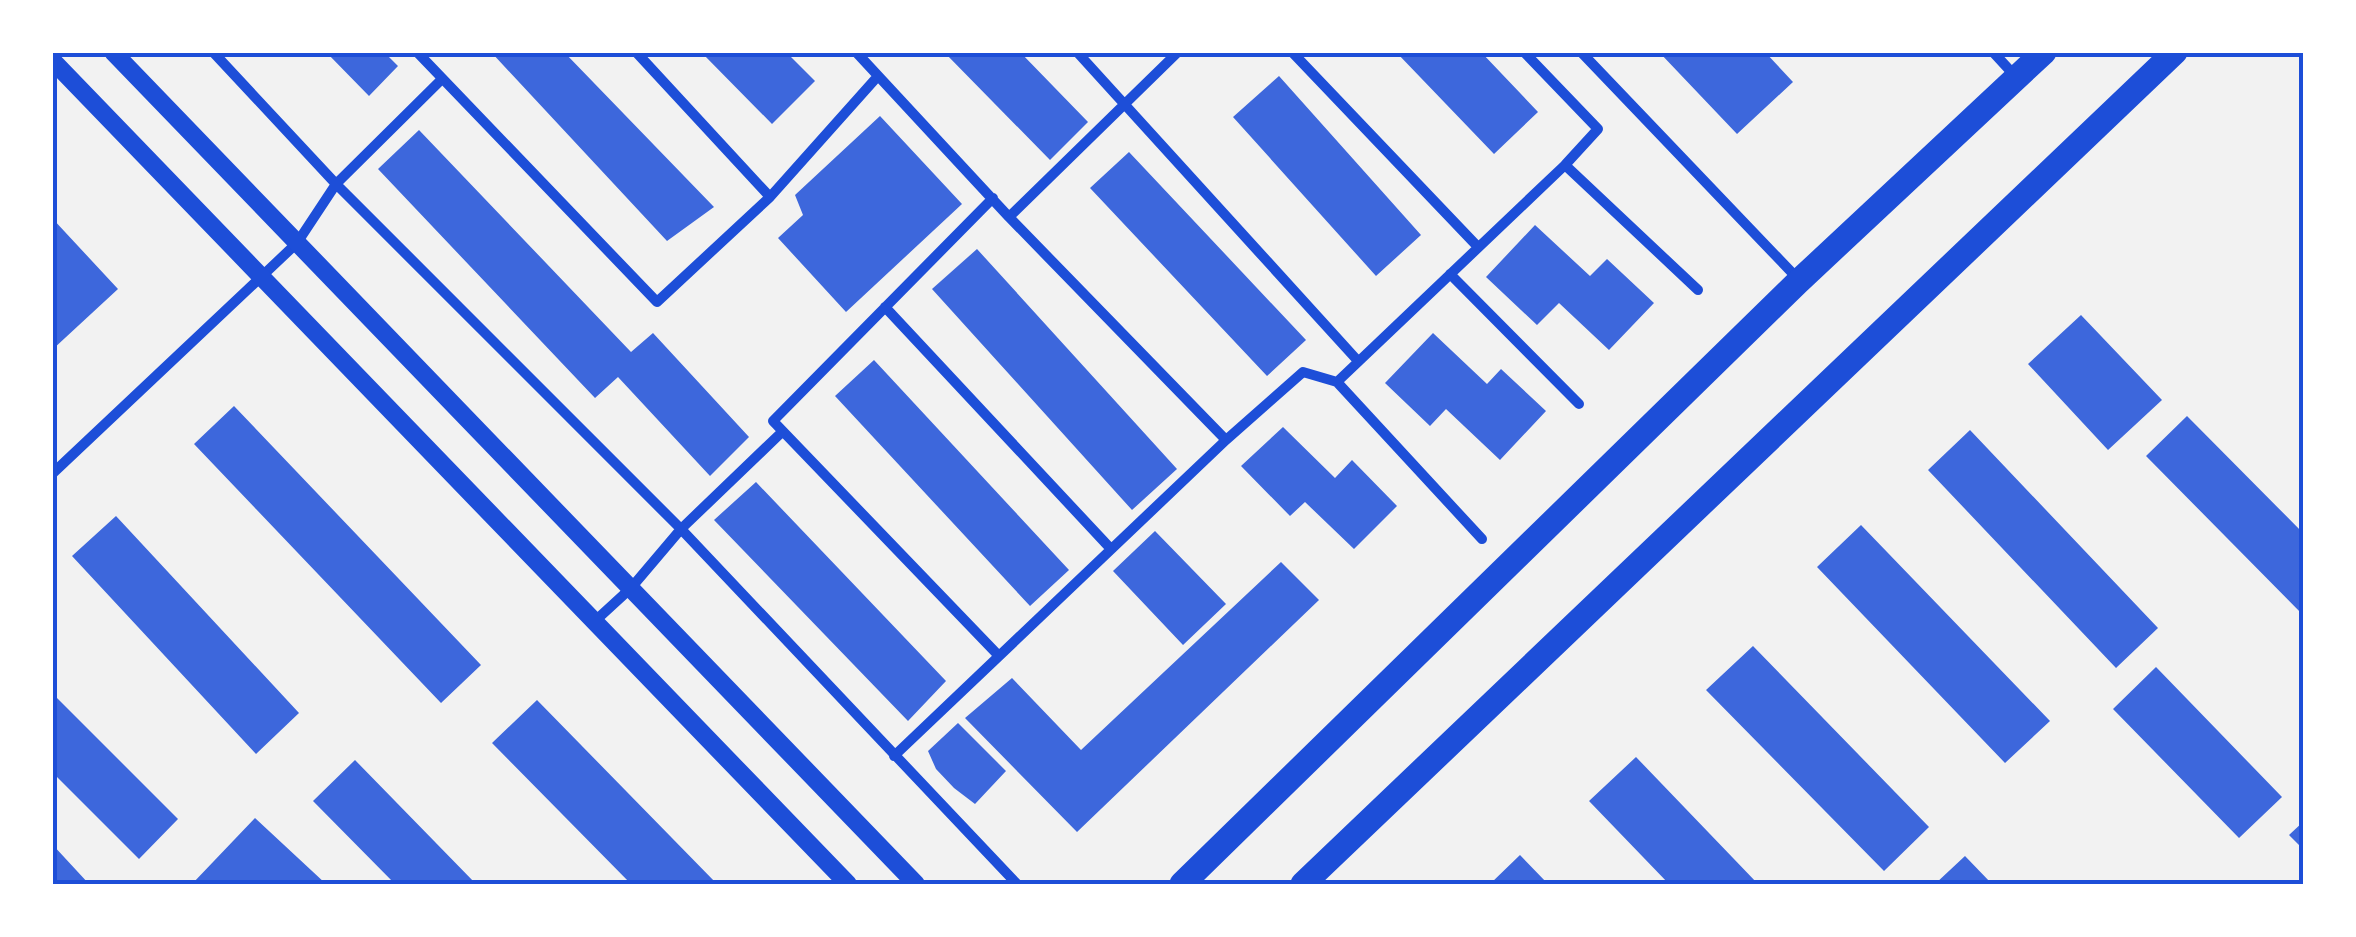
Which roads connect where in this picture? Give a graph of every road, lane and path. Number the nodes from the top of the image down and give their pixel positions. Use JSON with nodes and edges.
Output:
{"nodes":[{"id":1,"x":113,"y":52,"type":"edge"},
{"id":2,"x":213,"y":52,"type":"edge"},
{"id":3,"x":417,"y":52,"type":"edge"},
{"id":4,"x":636,"y":52,"type":"edge"},
{"id":5,"x":856,"y":52,"type":"edge"},
{"id":6,"x":1077,"y":52,"type":"edge"},
{"id":7,"x":1178,"y":52,"type":"edge"},
{"id":8,"x":1292,"y":52,"type":"edge"},
{"id":9,"x":1524,"y":52,"type":"edge"},
{"id":10,"x":1581,"y":52,"type":"edge"},
{"id":11,"x":1993,"y":52,"type":"edge"},
{"id":12,"x":2044,"y":52,"type":"edge"},
{"id":13,"x":2174,"y":52,"type":"edge"},
{"id":14,"x":52,"y":60,"type":"edge"},
{"id":15,"x":878,"y":76,"type":"junction"},
{"id":16,"x":2017,"y":78,"type":"junction"},
{"id":17,"x":442,"y":79,"type":"junction"},
{"id":18,"x":1124,"y":104,"type":"junction"},
{"id":19,"x":1565,"y":164,"type":"junction"},
{"id":20,"x":336,"y":184,"type":"junction"},
{"id":21,"x":770,"y":196,"type":"junction"},
{"id":22,"x":993,"y":198,"type":"junction"},
{"id":23,"x":1009,"y":217,"type":"junction"},
{"id":24,"x":296,"y":243,"type":"junction"},
{"id":25,"x":1478,"y":247,"type":"junction"},
{"id":26,"x":1450,"y":274,"type":"junction"},
{"id":27,"x":261,"y":275,"type":"junction"},
{"id":28,"x":1799,"y":281,"type":"junction"},
{"id":29,"x":1698,"y":290,"type":"dead end"},
{"id":30,"x":885,"y":308,"type":"junction"},
{"id":31,"x":1358,"y":361,"type":"junction"},
{"id":32,"x":1336,"y":382,"type":"junction"},
{"id":33,"x":1579,"y":404,"type":"dead end"},
{"id":34,"x":782,"y":432,"type":"junction"},
{"id":35,"x":1226,"y":440,"type":"junction"},
{"id":36,"x":52,"y":474,"type":"edge"},
{"id":37,"x":681,"y":529,"type":"junction"},
{"id":38,"x":1482,"y":539,"type":"dead end"},
{"id":39,"x":1111,"y":549,"type":"junction"},
{"id":40,"x":632,"y":588,"type":"junction"},
{"id":41,"x":595,"y":621,"type":"junction"},
{"id":42,"x":999,"y":656,"type":"junction"},
{"id":43,"x":894,"y":756,"type":"junction"},
{"id":44,"x":848,"y":884,"type":"edge"},
{"id":45,"x":916,"y":884,"type":"edge"},
{"id":46,"x":1017,"y":884,"type":"edge"},
{"id":47,"x":1182,"y":884,"type":"edge"},
{"id":48,"x":1303,"y":884,"type":"edge"}],
"edges":[{"from":1,"to":24,"type":"street"},
{"from":2,"to":20,"type":"street"},
{"from":3,"to":17,"type":"street"},
{"from":4,"to":21,"type":"street"},
{"from":5,"to":15,"type":"street"},
{"from":6,"to":18,"type":"street"},
{"from":7,"to":18,"type":"street"},
{"from":8,"to":25,"type":"street"},
{"from":9,"to":19,"type":"street"},
{"from":10,"to":28,"type":"street"},
{"from":11,"to":16,"type":"street"},
{"from":12,"to":16,"type":"main road"},
{"from":13,"to":48,"type":"main road"},
{"from":14,"to":27,"type":"street"},
{"from":15,"to":21,"type":"street"},
{"from":15,"to":22,"type":"street"},
{"from":16,"to":28,"type":"main road"},
{"from":17,"to":20,"type":"street"},
{"from":17,"to":21,"type":"street"},
{"from":18,"to":23,"type":"street"},
{"from":18,"to":31,"type":"street"},
{"from":19,"to":25,"type":"street"},
{"from":19,"to":29,"type":"street"},
{"from":20,"to":24,"type":"street"},
{"from":20,"to":37,"type":"street"},
{"from":22,"to":23,"type":"street"},
{"from":22,"to":30,"type":"street"},
{"from":23,"to":35,"type":"street"},
{"from":24,"to":27,"type":"street"},
{"from":24,"to":40,"type":"street"},
{"from":25,"to":26,"type":"street"},
{"from":26,"to":31,"type":"street"},
{"from":26,"to":33,"type":"street"},
{"from":27,"to":36,"type":"street"},
{"from":27,"to":41,"type":"street"},
{"from":28,"to":47,"type":"main road"},
{"from":30,"to":34,"type":"street"},
{"from":30,"to":39,"type":"street"},
{"from":31,"to":32,"type":"street"},
{"from":32,"to":35,"type":"street"},
{"from":32,"to":38,"type":"street"},
{"from":34,"to":37,"type":"street"},
{"from":34,"to":42,"type":"street"},
{"from":35,"to":39,"type":"street"},
{"from":37,"to":40,"type":"street"},
{"from":37,"to":43,"type":"street"},
{"from":39,"to":42,"type":"street"},
{"from":40,"to":41,"type":"street"},
{"from":40,"to":45,"type":"street"},
{"from":41,"to":44,"type":"street"},
{"from":42,"to":43,"type":"street"},
{"from":43,"to":46,"type":"street"}]}
